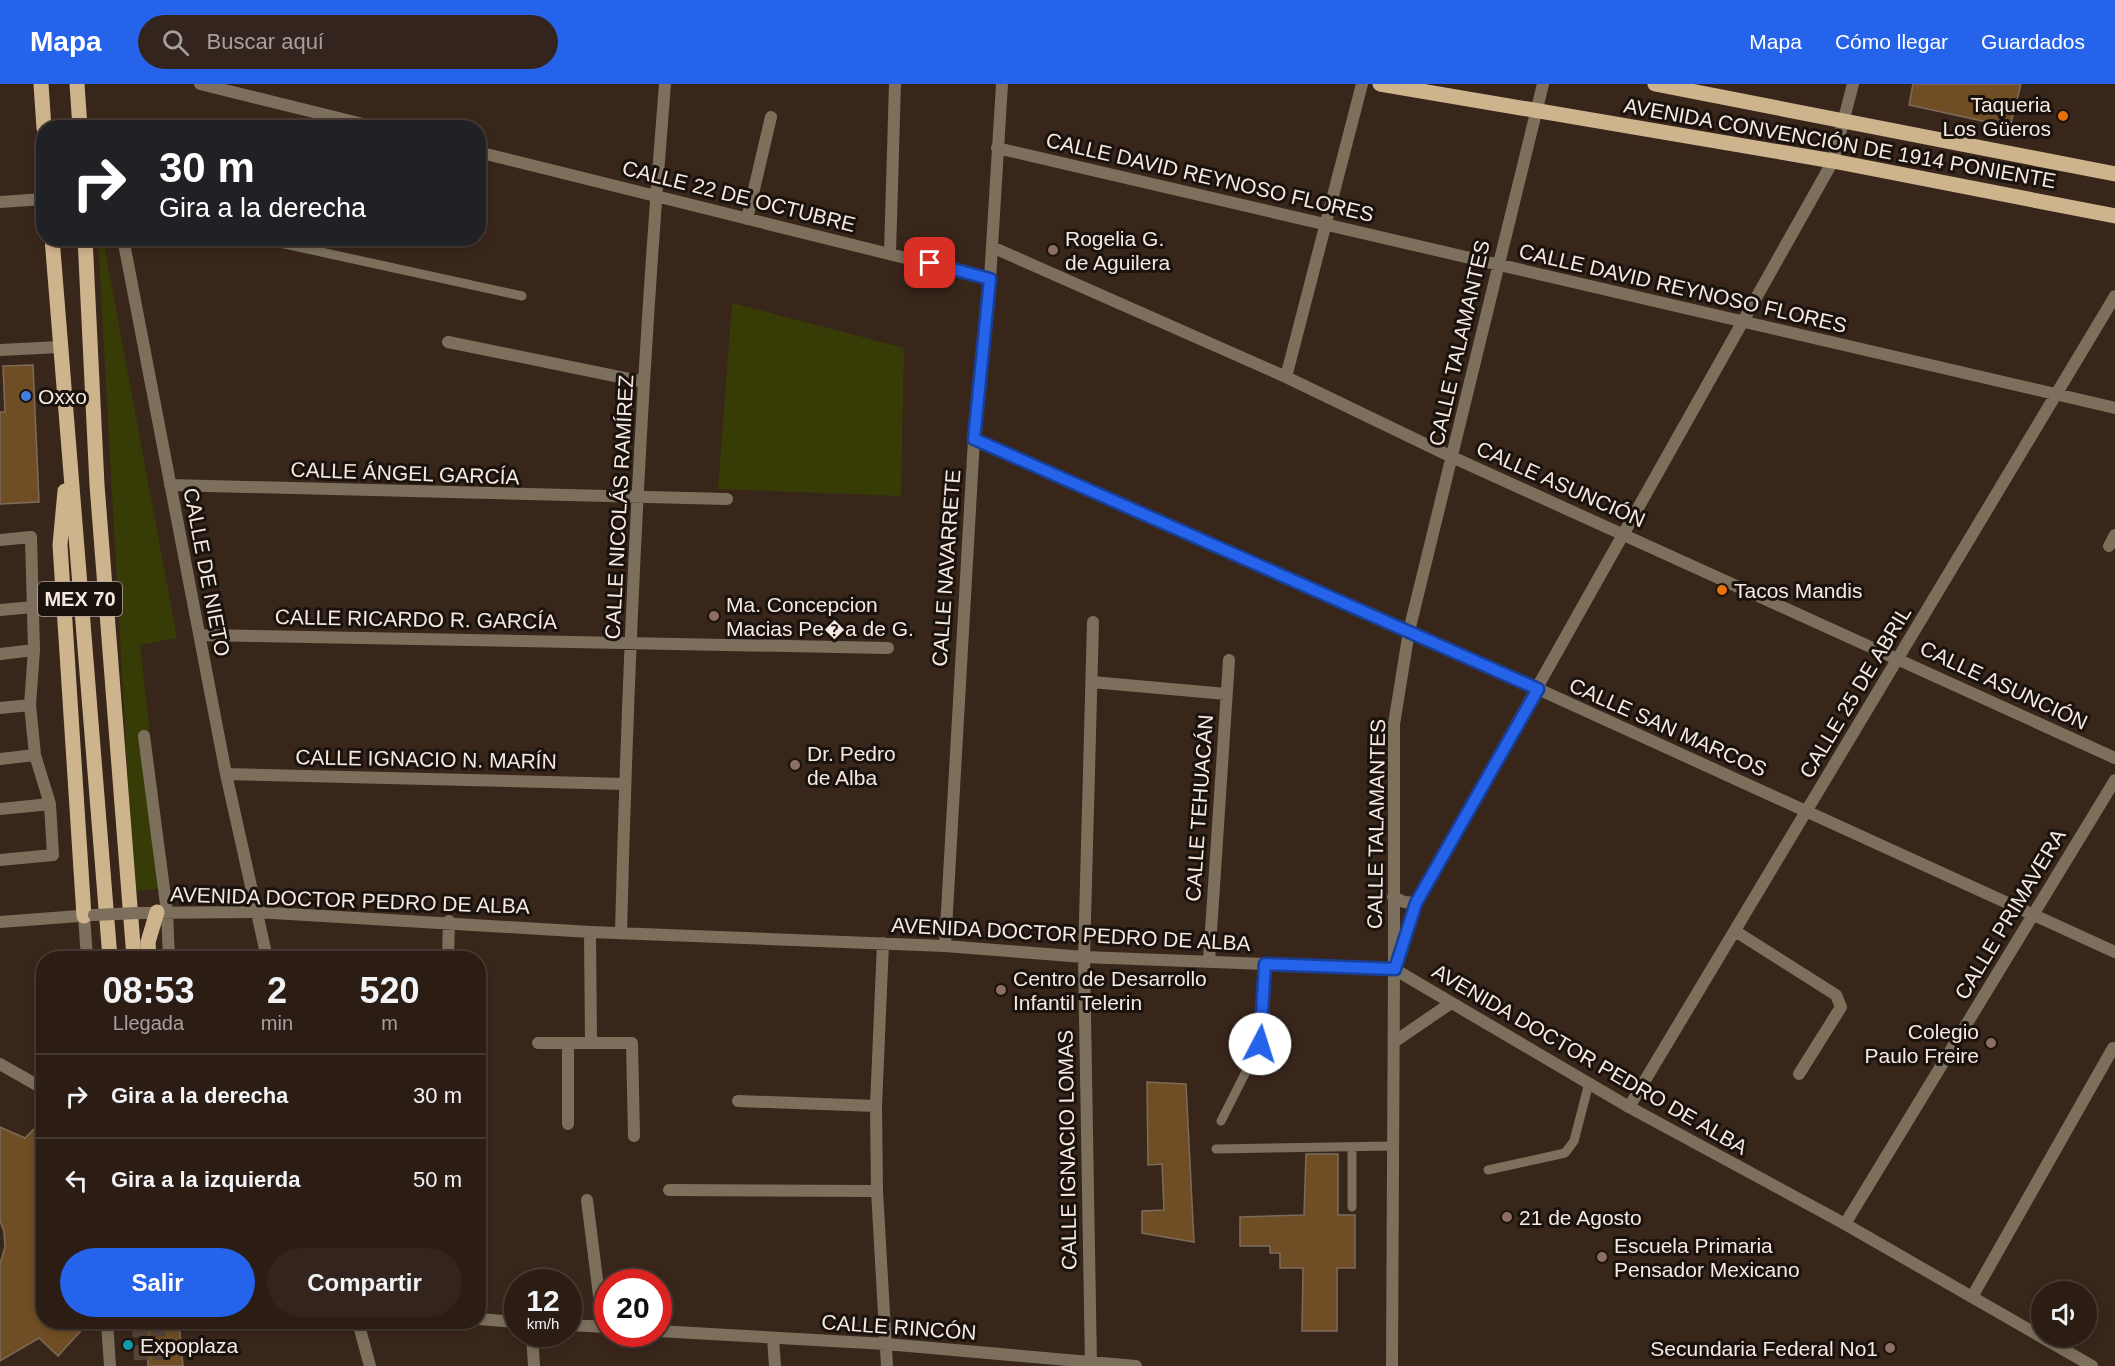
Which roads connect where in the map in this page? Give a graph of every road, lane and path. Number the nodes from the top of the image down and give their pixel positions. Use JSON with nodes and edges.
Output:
{"nodes":[{"id":1,"x":41,"y":84,"type":"edge"},
{"id":2,"x":77,"y":84,"type":"edge"},
{"id":3,"x":200,"y":84,"type":"edge"},
{"id":4,"x":665,"y":84,"type":"edge"},
{"id":5,"x":895,"y":84,"type":"edge"},
{"id":6,"x":1002,"y":84,"type":"edge"},
{"id":7,"x":1362,"y":84,"type":"edge"},
{"id":8,"x":1380,"y":84,"type":"edge"},
{"id":9,"x":1543,"y":84,"type":"edge"},
{"id":10,"x":1654,"y":84,"type":"edge"},
{"id":11,"x":1853,"y":84,"type":"edge"},
{"id":12,"x":1537,"y":109,"type":"junction"},
{"id":13,"x":771,"y":117,"type":"dead end"},
{"id":14,"x":43,"y":120,"type":"edge"},
{"id":15,"x":81,"y":120,"type":"edge"},
{"id":16,"x":346,"y":120,"type":"edge"},
{"id":17,"x":1845,"y":120,"type":"junction"},
{"id":18,"x":997,"y":148,"type":"junction"},
{"id":19,"x":486,"y":154,"type":"edge"},
{"id":20,"x":1833,"y":161,"type":"junction"},
{"id":21,"x":2115,"y":174,"type":"edge"},
{"id":22,"x":656,"y":195,"type":"junction"},
{"id":23,"x":36,"y":200,"type":"edge"},
{"id":24,"x":0,"y":202,"type":"edge"},
{"id":25,"x":2115,"y":216,"type":"edge"},
{"id":26,"x":747,"y":219,"type":"junction"},
{"id":27,"x":1326,"y":223,"type":"junction"},
{"id":28,"x":53,"y":246,"type":"edge"},
{"id":29,"x":85,"y":246,"type":"edge"},
{"id":30,"x":125,"y":246,"type":"edge"},
{"id":31,"x":294,"y":246,"type":"edge"},
{"id":32,"x":992,"y":247,"type":"junction"},
{"id":33,"x":890,"y":253,"type":"junction"},
{"id":34,"x":1498,"y":264,"type":"junction"},
{"id":35,"x":990,"y":279,"type":"junction"},
{"id":36,"x":522,"y":296,"type":"dead end"},
{"id":37,"x":2115,"y":296,"type":"edge"},
{"id":38,"x":1744,"y":322,"type":"junction"},
{"id":39,"x":448,"y":342,"type":"dead end"},
{"id":40,"x":59,"y":347,"type":"junction"},
{"id":41,"x":0,"y":350,"type":"edge"},
{"id":42,"x":1286,"y":377,"type":"junction"},
{"id":43,"x":645,"y":382,"type":"junction"},
{"id":44,"x":2055,"y":395,"type":"junction"},
{"id":45,"x":2115,"y":408,"type":"edge"},
{"id":46,"x":974,"y":439,"type":"junction"},
{"id":47,"x":1452,"y":457,"type":"junction"},
{"id":48,"x":69,"y":467,"type":"junction"},
{"id":49,"x":170,"y":485,"type":"junction"},
{"id":50,"x":639,"y":499,"type":"junction"},
{"id":51,"x":727,"y":499,"type":"dead end"},
{"id":52,"x":1624,"y":533,"type":"junction"},
{"id":53,"x":0,"y":540,"type":"edge"},
{"id":54,"x":33,"y":607,"type":"junction"},
{"id":55,"x":0,"y":610,"type":"edge"},
{"id":56,"x":1093,"y":622,"type":"dead end"},
{"id":57,"x":1409,"y":632,"type":"junction"},
{"id":58,"x":200,"y":635,"type":"junction"},
{"id":59,"x":631,"y":641,"type":"junction"},
{"id":60,"x":888,"y":648,"type":"dead end"},
{"id":61,"x":34,"y":650,"type":"junction"},
{"id":62,"x":0,"y":654,"type":"edge"},
{"id":63,"x":1898,"y":658,"type":"junction"},
{"id":64,"x":1229,"y":660,"type":"dead end"},
{"id":65,"x":1092,"y":682,"type":"junction"},
{"id":66,"x":1538,"y":689,"type":"junction"},
{"id":67,"x":1226,"y":694,"type":"junction"},
{"id":68,"x":30,"y":705,"type":"junction"},
{"id":69,"x":0,"y":708,"type":"edge"},
{"id":70,"x":144,"y":736,"type":"dead end"},
{"id":71,"x":34,"y":755,"type":"junction"},
{"id":72,"x":2115,"y":758,"type":"edge"},
{"id":73,"x":0,"y":759,"type":"edge"},
{"id":74,"x":226,"y":774,"type":"junction"},
{"id":75,"x":2115,"y":780,"type":"edge"},
{"id":76,"x":625,"y":784,"type":"junction"},
{"id":77,"x":50,"y":804,"type":"junction"},
{"id":78,"x":0,"y":808,"type":"edge"},
{"id":79,"x":1806,"y":812,"type":"junction"},
{"id":80,"x":0,"y":860,"type":"edge"},
{"id":81,"x":1393,"y":897,"type":"junction"},
{"id":82,"x":1416,"y":903,"type":"junction"},
{"id":83,"x":162,"y":912,"type":"junction"},
{"id":84,"x":256,"y":912,"type":"junction"},
{"id":85,"x":2031,"y":915,"type":"junction"},
{"id":86,"x":89,"y":916,"type":"junction"},
{"id":87,"x":449,"y":921,"type":"junction"},
{"id":88,"x":0,"y":922,"type":"edge"},
{"id":89,"x":1735,"y":931,"type":"junction"},
{"id":90,"x":590,"y":932,"type":"junction"},
{"id":91,"x":621,"y":933,"type":"junction"},
{"id":92,"x":882,"y":944,"type":"junction"},
{"id":93,"x":945,"y":946,"type":"junction"},
{"id":94,"x":87,"y":951,"type":"edge"},
{"id":95,"x":109,"y":951,"type":"edge"},
{"id":96,"x":133,"y":951,"type":"edge"},
{"id":97,"x":149,"y":951,"type":"edge"},
{"id":98,"x":168,"y":951,"type":"edge"},
{"id":99,"x":265,"y":951,"type":"edge"},
{"id":100,"x":448,"y":951,"type":"edge"},
{"id":101,"x":2115,"y":952,"type":"edge"},
{"id":102,"x":1083,"y":957,"type":"junction"},
{"id":103,"x":1209,"y":961,"type":"junction"},
{"id":104,"x":1265,"y":964,"type":"junction"},
{"id":105,"x":1395,"y":969,"type":"junction"},
{"id":106,"x":1451,"y":1003,"type":"junction"},
{"id":107,"x":538,"y":1042,"type":"dead end"},
{"id":108,"x":591,"y":1042,"type":"junction"},
{"id":109,"x":1394,"y":1042,"type":"junction"},
{"id":110,"x":568,"y":1043,"type":"junction"},
{"id":111,"x":2113,"y":1048,"type":"dead end"},
{"id":112,"x":0,"y":1064,"type":"edge"},
{"id":113,"x":1799,"y":1074,"type":"dead end"},
{"id":114,"x":1589,"y":1083,"type":"junction"},
{"id":115,"x":36,"y":1084,"type":"edge"},
{"id":116,"x":738,"y":1101,"type":"dead end"},
{"id":117,"x":876,"y":1106,"type":"junction"},
{"id":118,"x":1629,"y":1107,"type":"junction"},
{"id":119,"x":1221,"y":1121,"type":"dead end"},
{"id":120,"x":568,"y":1125,"type":"dead end"},
{"id":121,"x":634,"y":1136,"type":"dead end"},
{"id":122,"x":1393,"y":1146,"type":"junction"},
{"id":123,"x":1352,"y":1147,"type":"junction"},
{"id":124,"x":1216,"y":1149,"type":"dead end"},
{"id":125,"x":1488,"y":1170,"type":"dead end"},
{"id":126,"x":669,"y":1190,"type":"dead end"},
{"id":127,"x":877,"y":1191,"type":"junction"},
{"id":128,"x":587,"y":1200,"type":"dead end"},
{"id":129,"x":1352,"y":1207,"type":"dead end"},
{"id":130,"x":1845,"y":1224,"type":"junction"},
{"id":131,"x":597,"y":1269,"type":"edge"},
{"id":132,"x":1972,"y":1297,"type":"junction"},
{"id":133,"x":486,"y":1320,"type":"edge"},
{"id":134,"x":504,"y":1321,"type":"edge"},
{"id":135,"x":107,"y":1329,"type":"edge"},
{"id":136,"x":360,"y":1329,"type":"edge"},
{"id":137,"x":672,"y":1332,"type":"edge"},
{"id":138,"x":773,"y":1338,"type":"junction"},
{"id":139,"x":886,"y":1344,"type":"junction"},
{"id":140,"x":533,"y":1347,"type":"edge"},
{"id":141,"x":1090,"y":1363,"type":"edge"},
{"id":142,"x":110,"y":1366,"type":"edge"},
{"id":143,"x":370,"y":1366,"type":"edge"},
{"id":144,"x":534,"y":1366,"type":"edge"},
{"id":145,"x":775,"y":1366,"type":"edge"},
{"id":146,"x":887,"y":1366,"type":"edge"},
{"id":147,"x":1136,"y":1366,"type":"edge"},
{"id":148,"x":1392,"y":1366,"type":"edge"},
{"id":149,"x":2092,"y":1366,"type":"edge"}],
"edges":[{"from":1,"to":14,"type":"main road"},
{"from":2,"to":15,"type":"main road"},
{"from":3,"to":16,"type":"street"},
{"from":4,"to":22,"type":"street","name":"CALLE NICOLÁS RAMÍREZ"},
{"from":5,"to":33,"type":"street"},
{"from":6,"to":18,"type":"street","name":"CALLE NAVARRETE"},
{"from":7,"to":27,"type":"street"},
{"from":8,"to":12,"type":"main road","name":"AVENIDA CONVENCIÓN DE 1914 PONIENTE"},
{"from":9,"to":12,"type":"street","name":"CALLE TALAMANTES"},
{"from":10,"to":17,"type":"main road","name":"AVENIDA CONVENCIÓN DE 1914 PONIENTE"},
{"from":11,"to":17,"type":"street"},
{"from":12,"to":20,"type":"main road","name":"AVENIDA CONVENCIÓN DE 1914 PONIENTE"},
{"from":12,"to":34,"type":"street","name":"CALLE TALAMANTES"},
{"from":13,"to":26,"type":"street"},
{"from":17,"to":20,"type":"street"},
{"from":17,"to":21,"type":"main road","name":"AVENIDA CONVENCIÓN DE 1914 PONIENTE"},
{"from":18,"to":27,"type":"street","name":"CALLE DAVID REYNOSO FLORES"},
{"from":18,"to":32,"type":"street","name":"CALLE NAVARRETE"},
{"from":19,"to":22,"type":"street","name":"CALLE 22 DE OCTUBRE"},
{"from":20,"to":25,"type":"main road","name":"AVENIDA CONVENCIÓN DE 1914 PONIENTE"},
{"from":20,"to":38,"type":"street"},
{"from":22,"to":26,"type":"street","name":"CALLE 22 DE OCTUBRE"},
{"from":22,"to":43,"type":"street","name":"CALLE NICOLÁS RAMÍREZ"},
{"from":23,"to":24,"type":"street"},
{"from":26,"to":33,"type":"street","name":"CALLE 22 DE OCTUBRE"},
{"from":27,"to":34,"type":"street","name":"CALLE DAVID REYNOSO FLORES"},
{"from":27,"to":42,"type":"street"},
{"from":28,"to":40,"type":"main road","number":"MEX 70"},
{"from":29,"to":96,"type":"main road","number":"MEX 70"},
{"from":30,"to":49,"type":"street","name":"CALLE DE NIETO"},
{"from":31,"to":36,"type":"lane"},
{"from":32,"to":35,"type":"street","name":"CALLE NAVARRETE"},
{"from":32,"to":42,"type":"street","name":"CALLE ASUNCIÓN"},
{"from":33,"to":35,"type":"street","name":"CALLE 22 DE OCTUBRE"},
{"from":34,"to":38,"type":"street","name":"CALLE DAVID REYNOSO FLORES"},
{"from":34,"to":47,"type":"street","name":"CALLE TALAMANTES"},
{"from":35,"to":46,"type":"street","name":"CALLE NAVARRETE"},
{"from":37,"to":44,"type":"street","name":"CALLE 25 DE ABRIL"},
{"from":38,"to":44,"type":"street","name":"CALLE DAVID REYNOSO FLORES"},
{"from":38,"to":52,"type":"street"},
{"from":39,"to":43,"type":"street"},
{"from":40,"to":41,"type":"street"},
{"from":40,"to":48,"type":"main road","number":"MEX 70"},
{"from":42,"to":47,"type":"street","name":"CALLE ASUNCIÓN"},
{"from":43,"to":50,"type":"street","name":"CALLE NICOLÁS RAMÍREZ"},
{"from":44,"to":45,"type":"street","name":"CALLE DAVID REYNOSO FLORES"},
{"from":44,"to":63,"type":"street","name":"CALLE 25 DE ABRIL"},
{"from":46,"to":57,"type":"street","name":"CALLE SAN MARCOS"},
{"from":46,"to":93,"type":"street","name":"CALLE NAVARRETE"},
{"from":47,"to":52,"type":"street","name":"CALLE ASUNCIÓN"},
{"from":47,"to":57,"type":"street","name":"CALLE TALAMANTES"},
{"from":48,"to":86,"type":"main road"},
{"from":48,"to":95,"type":"main road","number":"MEX 70"},
{"from":49,"to":50,"type":"street","name":"CALLE ÁNGEL GARCÍA"},
{"from":49,"to":58,"type":"street","name":"CALLE DE NIETO"},
{"from":50,"to":51,"type":"street","name":"CALLE ÁNGEL GARCÍA"},
{"from":50,"to":59,"type":"street","name":"CALLE NICOLÁS RAMÍREZ"},
{"from":52,"to":63,"type":"street","name":"CALLE ASUNCIÓN"},
{"from":52,"to":66,"type":"street"},
{"from":53,"to":54,"type":"street"},
{"from":54,"to":55,"type":"street"},
{"from":54,"to":61,"type":"street"},
{"from":56,"to":65,"type":"street","name":"CALLE IGNACIO LOMAS"},
{"from":57,"to":66,"type":"street","name":"CALLE SAN MARCOS"},
{"from":57,"to":81,"type":"street","name":"CALLE TALAMANTES"},
{"from":58,"to":59,"type":"street","name":"CALLE RICARDO R. GARCÍA"},
{"from":58,"to":74,"type":"street","name":"CALLE DE NIETO"},
{"from":59,"to":60,"type":"street","name":"CALLE RICARDO R. GARCÍA"},
{"from":59,"to":76,"type":"street","name":"CALLE NICOLÁS RAMÍREZ"},
{"from":61,"to":62,"type":"street"},
{"from":61,"to":68,"type":"street"},
{"from":63,"to":72,"type":"street","name":"CALLE ASUNCIÓN"},
{"from":63,"to":79,"type":"street","name":"CALLE 25 DE ABRIL"},
{"from":64,"to":67,"type":"street","name":"CALLE TEHUACÁN"},
{"from":65,"to":67,"type":"street"},
{"from":65,"to":102,"type":"street","name":"CALLE IGNACIO LOMAS"},
{"from":66,"to":79,"type":"street","name":"CALLE SAN MARCOS"},
{"from":66,"to":82,"type":"street"},
{"from":67,"to":103,"type":"street","name":"CALLE TEHUACÁN"},
{"from":68,"to":69,"type":"street"},
{"from":68,"to":71,"type":"street"},
{"from":70,"to":83,"type":"street"},
{"from":71,"to":73,"type":"street"},
{"from":71,"to":77,"type":"street"},
{"from":74,"to":76,"type":"street","name":"CALLE IGNACIO N. MARÍN"},
{"from":74,"to":84,"type":"street","name":"CALLE DE NIETO"},
{"from":75,"to":85,"type":"street","name":"CALLE PRIMAVERA"},
{"from":76,"to":91,"type":"street","name":"CALLE NICOLÁS RAMÍREZ"},
{"from":77,"to":78,"type":"street"},
{"from":77,"to":80,"type":"street"},
{"from":79,"to":85,"type":"street","name":"CALLE SAN MARCOS"},
{"from":79,"to":89,"type":"street","name":"CALLE 25 DE ABRIL"},
{"from":81,"to":82,"type":"street"},
{"from":81,"to":105,"type":"street","name":"CALLE TALAMANTES"},
{"from":82,"to":105,"type":"street"},
{"from":83,"to":84,"type":"street","name":"AVENIDA DOCTOR PEDRO DE ALBA"},
{"from":83,"to":86,"type":"street","name":"AVENIDA DOCTOR PEDRO DE ALBA","bridge":true},
{"from":83,"to":97,"type":"main road"},
{"from":83,"to":98,"type":"street"},
{"from":84,"to":87,"type":"street","name":"AVENIDA DOCTOR PEDRO DE ALBA"},
{"from":84,"to":99,"type":"street","name":"CALLE DE NIETO"},
{"from":85,"to":101,"type":"street","name":"CALLE SAN MARCOS"},
{"from":85,"to":130,"type":"street","name":"CALLE PRIMAVERA"},
{"from":86,"to":88,"type":"street","name":"AVENIDA DOCTOR PEDRO DE ALBA"},
{"from":86,"to":94,"type":"street"},
{"from":87,"to":90,"type":"street","name":"AVENIDA DOCTOR PEDRO DE ALBA"},
{"from":87,"to":100,"type":"street"},
{"from":89,"to":113,"type":"street"},
{"from":89,"to":118,"type":"street","name":"CALLE 25 DE ABRIL"},
{"from":90,"to":91,"type":"street","name":"AVENIDA DOCTOR PEDRO DE ALBA"},
{"from":90,"to":108,"type":"street"},
{"from":91,"to":92,"type":"street","name":"AVENIDA DOCTOR PEDRO DE ALBA"},
{"from":92,"to":93,"type":"street","name":"AVENIDA DOCTOR PEDRO DE ALBA"},
{"from":92,"to":117,"type":"street"},
{"from":93,"to":102,"type":"street","name":"AVENIDA DOCTOR PEDRO DE ALBA"},
{"from":102,"to":103,"type":"street","name":"AVENIDA DOCTOR PEDRO DE ALBA"},
{"from":102,"to":141,"type":"street","name":"CALLE IGNACIO LOMAS"},
{"from":103,"to":104,"type":"street","name":"AVENIDA DOCTOR PEDRO DE ALBA"},
{"from":104,"to":105,"type":"street","name":"AVENIDA DOCTOR PEDRO DE ALBA"},
{"from":104,"to":119,"type":"lane"},
{"from":105,"to":106,"type":"street","name":"AVENIDA DOCTOR PEDRO DE ALBA"},
{"from":105,"to":109,"type":"street","name":"CALLE TALAMANTES"},
{"from":106,"to":109,"type":"street"},
{"from":106,"to":114,"type":"street","name":"AVENIDA DOCTOR PEDRO DE ALBA"},
{"from":107,"to":110,"type":"street"},
{"from":108,"to":110,"type":"street"},
{"from":108,"to":121,"type":"street"},
{"from":109,"to":122,"type":"street","name":"CALLE TALAMANTES"},
{"from":110,"to":120,"type":"street"},
{"from":111,"to":132,"type":"street"},
{"from":112,"to":115,"type":"street"},
{"from":114,"to":118,"type":"street","name":"AVENIDA DOCTOR PEDRO DE ALBA"},
{"from":114,"to":125,"type":"lane"},
{"from":116,"to":117,"type":"street"},
{"from":117,"to":127,"type":"street"},
{"from":118,"to":130,"type":"street","name":"AVENIDA DOCTOR PEDRO DE ALBA"},
{"from":122,"to":123,"type":"lane"},
{"from":122,"to":148,"type":"street","name":"CALLE TALAMANTES"},
{"from":123,"to":124,"type":"lane"},
{"from":123,"to":129,"type":"lane"},
{"from":126,"to":127,"type":"street"},
{"from":127,"to":139,"type":"street"},
{"from":128,"to":131,"type":"street"},
{"from":130,"to":132,"type":"street","name":"AVENIDA DOCTOR PEDRO DE ALBA"},
{"from":132,"to":149,"type":"street","name":"AVENIDA DOCTOR PEDRO DE ALBA"},
{"from":133,"to":134,"type":"street"},
{"from":135,"to":142,"type":"street"},
{"from":136,"to":143,"type":"street"},
{"from":137,"to":138,"type":"street","name":"CALLE RINCÓN"},
{"from":138,"to":139,"type":"street","name":"CALLE RINCÓN"},
{"from":138,"to":145,"type":"street"},
{"from":139,"to":141,"type":"street","name":"CALLE RINCÓN"},
{"from":139,"to":146,"type":"street"},
{"from":140,"to":144,"type":"street"},
{"from":141,"to":147,"type":"street","name":"CALLE RINCÓN"}]}
